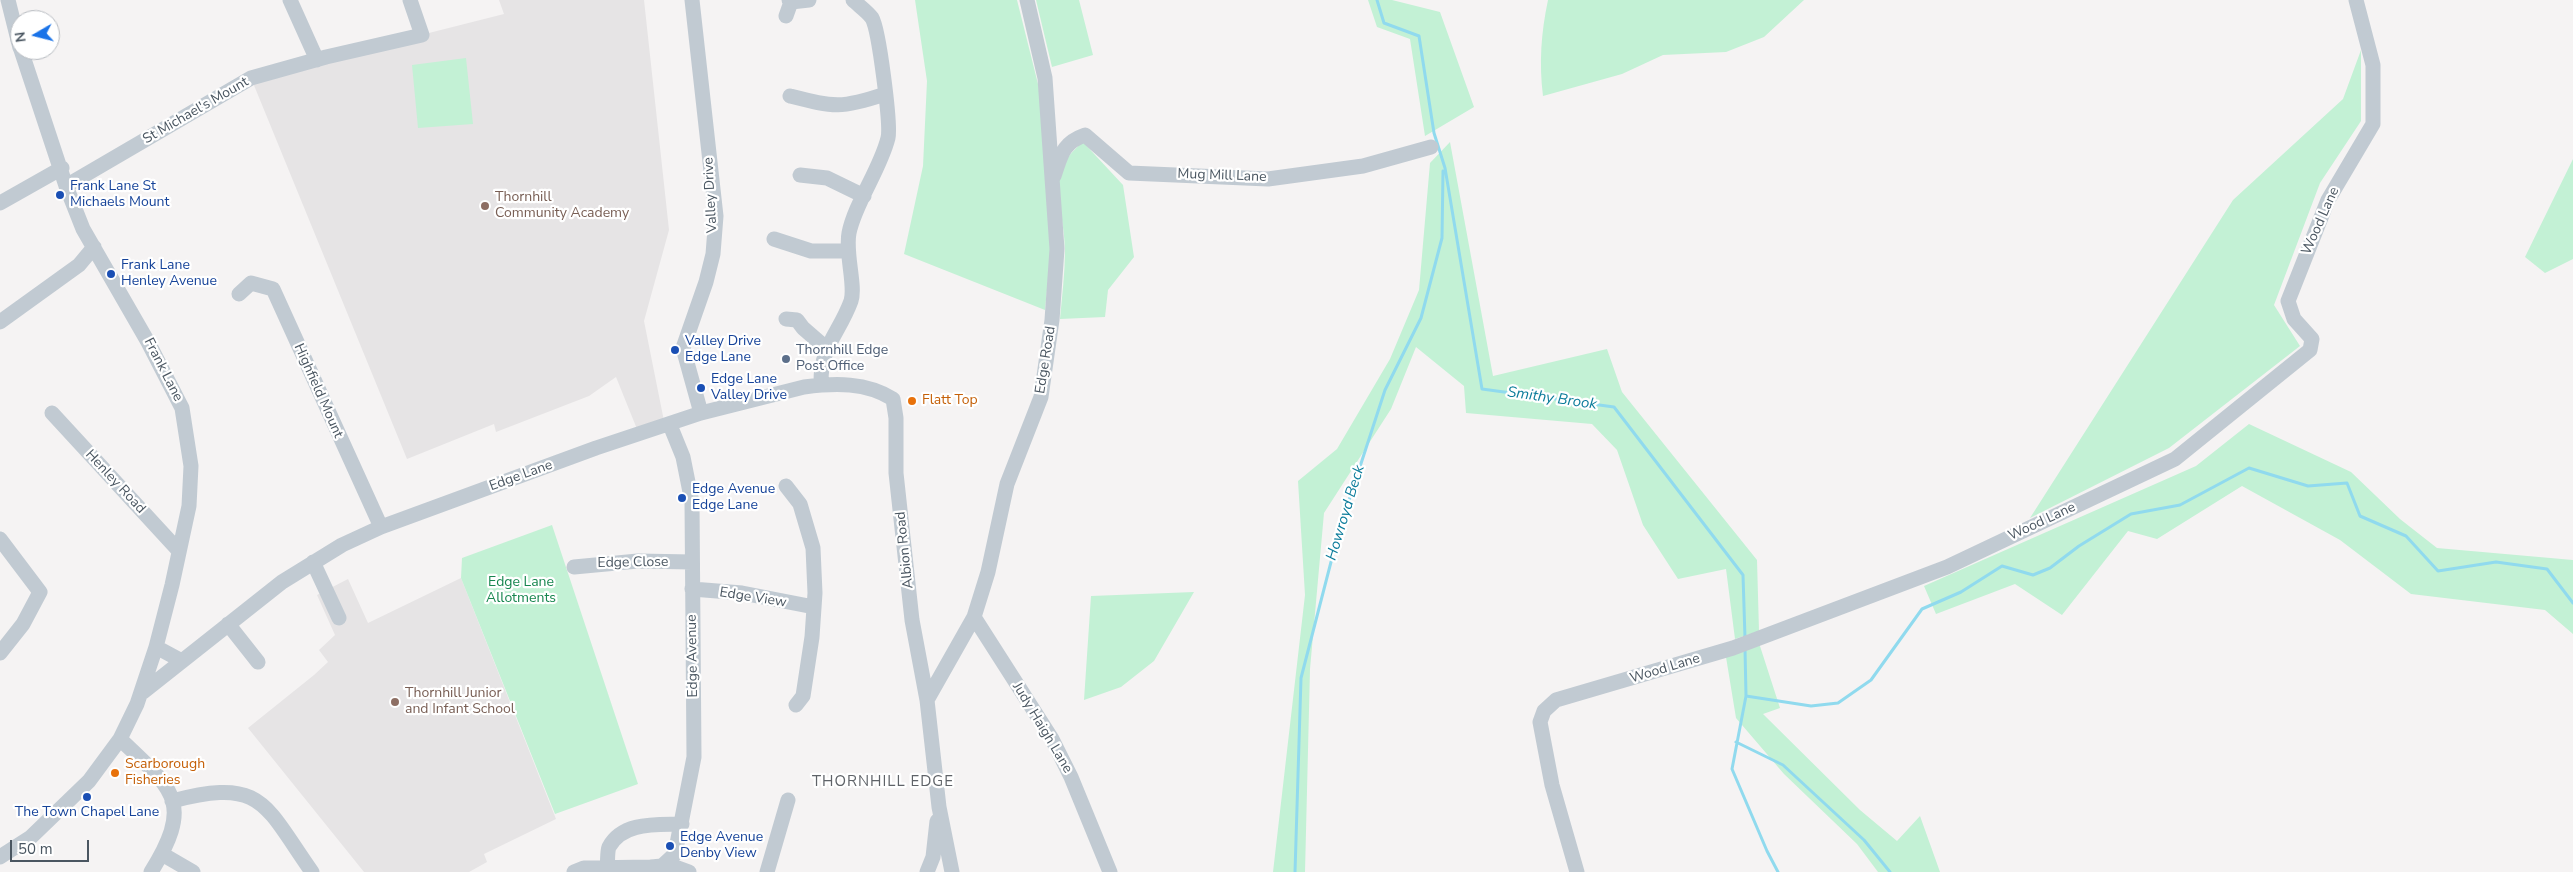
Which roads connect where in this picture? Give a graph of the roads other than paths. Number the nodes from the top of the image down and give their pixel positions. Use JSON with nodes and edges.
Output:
{"nodes":[{"id":1,"x":290,"y":0,"type":"edge"},
{"id":2,"x":410,"y":0,"type":"edge"},
{"id":3,"x":692,"y":0,"type":"edge"},
{"id":4,"x":809,"y":0,"type":"edge"},
{"id":5,"x":853,"y":0,"type":"edge"},
{"id":6,"x":1027,"y":0,"type":"edge"},
{"id":7,"x":2356,"y":0,"type":"edge"},
{"id":8,"x":789,"y":6,"type":"edge"},
{"id":9,"x":24,"y":60,"type":"edge"},
{"id":10,"x":317,"y":60,"type":"junction"},
{"id":11,"x":885,"y":94,"type":"junction"},
{"id":12,"x":790,"y":96,"type":"dead end"},
{"id":13,"x":1431,"y":147,"type":"dead end"},
{"id":14,"x":62,"y":168,"type":"junction"},
{"id":15,"x":800,"y":175,"type":"dead end"},
{"id":16,"x":1052,"y":182,"type":"junction"},
{"id":17,"x":66,"y":186,"type":"junction"},
{"id":18,"x":864,"y":196,"type":"junction"},
{"id":19,"x":0,"y":203,"type":"edge"},
{"id":20,"x":774,"y":239,"type":"dead end"},
{"id":21,"x":94,"y":247,"type":"junction"},
{"id":22,"x":848,"y":251,"type":"junction"},
{"id":23,"x":239,"y":294,"type":"dead end"},
{"id":24,"x":786,"y":320,"type":"dead end"},
{"id":25,"x":0,"y":322,"type":"edge"},
{"id":26,"x":826,"y":348,"type":"junction"},
{"id":27,"x":821,"y":385,"type":"junction"},
{"id":28,"x":893,"y":400,"type":"joint"},
{"id":29,"x":52,"y":413,"type":"dead end"},
{"id":30,"x":701,"y":414,"type":"junction"},
{"id":31,"x":670,"y":425,"type":"junction"},
{"id":32,"x":786,"y":486,"type":"dead end"},
{"id":33,"x":381,"y":527,"type":"junction"},
{"id":34,"x":0,"y":539,"type":"edge"},
{"id":35,"x":179,"y":551,"type":"junction"},
{"id":36,"x":313,"y":562,"type":"junction"},
{"id":37,"x":692,"y":562,"type":"junction"},
{"id":38,"x":574,"y":567,"type":"dead end"},
{"id":39,"x":692,"y":589,"type":"junction"},
{"id":40,"x":814,"y":607,"type":"junction"},
{"id":41,"x":974,"y":617,"type":"junction"},
{"id":42,"x":339,"y":618,"type":"dead end"},
{"id":43,"x":228,"y":624,"type":"junction"},
{"id":44,"x":156,"y":647,"type":"junction"},
{"id":45,"x":0,"y":653,"type":"edge"},
{"id":46,"x":182,"y":661,"type":"junction"},
{"id":47,"x":258,"y":662,"type":"dead end"},
{"id":48,"x":143,"y":692,"type":"junction"},
{"id":49,"x":927,"y":700,"type":"junction"},
{"id":50,"x":796,"y":705,"type":"dead end"},
{"id":51,"x":120,"y":739,"type":"junction"},
{"id":52,"x":788,"y":800,"type":"dead end"},
{"id":53,"x":172,"y":801,"type":"junction"},
{"id":54,"x":938,"y":807,"type":"junction"},
{"id":55,"x":682,"y":824,"type":"junction"},
{"id":56,"x":162,"y":854,"type":"junction"},
{"id":57,"x":0,"y":857,"type":"edge"},
{"id":58,"x":667,"y":864,"type":"junction"},
{"id":59,"x":607,"y":867,"type":"junction"},
{"id":60,"x":650,"y":870,"type":"edge"},
{"id":61,"x":150,"y":872,"type":"edge"},
{"id":62,"x":193,"y":872,"type":"edge"},
{"id":63,"x":312,"y":872,"type":"edge"},
{"id":64,"x":574,"y":872,"type":"edge"},
{"id":65,"x":689,"y":872,"type":"edge"},
{"id":66,"x":767,"y":872,"type":"edge"},
{"id":67,"x":927,"y":872,"type":"edge"},
{"id":68,"x":952,"y":872,"type":"edge"},
{"id":69,"x":1110,"y":872,"type":"edge"},
{"id":70,"x":1577,"y":872,"type":"edge"}],
"edges":[{"from":1,"to":10,"type":"street"},
{"from":2,"to":10,"type":"street","name":"St Michael's Mount"},
{"from":3,"to":30,"type":"street","name":"Valley Drive"},
{"from":4,"to":8,"type":"street"},
{"from":5,"to":11,"type":"street"},
{"from":6,"to":16,"type":"street","name":"Edge Road"},
{"from":7,"to":70,"type":"street","name":"Wood Lane"},
{"from":9,"to":14,"type":"street","name":"Frank Lane"},
{"from":10,"to":17,"type":"street","name":"St Michael's Mount"},
{"from":11,"to":12,"type":"street"},
{"from":11,"to":18,"type":"street"},
{"from":13,"to":16,"type":"street","name":"Mug Mill Lane"},
{"from":14,"to":17,"type":"street","name":"Frank Lane"},
{"from":14,"to":19,"type":"street"},
{"from":15,"to":18,"type":"street"},
{"from":16,"to":41,"type":"street","name":"Edge Road"},
{"from":17,"to":21,"type":"street","name":"Frank Lane"},
{"from":18,"to":22,"type":"street"},
{"from":20,"to":22,"type":"street"},
{"from":21,"to":25,"type":"street"},
{"from":21,"to":35,"type":"street","name":"Frank Lane"},
{"from":22,"to":26,"type":"street"},
{"from":23,"to":33,"type":"street","name":"Highfield Mount"},
{"from":24,"to":26,"type":"street"},
{"from":26,"to":27,"type":"street"},
{"from":27,"to":28,"type":"street","name":"Edge Lane"},
{"from":27,"to":30,"type":"street","name":"Edge Lane"},
{"from":28,"to":49,"type":"street","name":"Albion Road"},
{"from":29,"to":35,"type":"street","name":"Henley Road"},
{"from":30,"to":31,"type":"street","name":"Edge Lane"},
{"from":31,"to":33,"type":"street","name":"Edge Lane"},
{"from":31,"to":37,"type":"street","name":"Edge Avenue"},
{"from":32,"to":40,"type":"street"},
{"from":33,"to":36,"type":"street","name":"Edge Lane"},
{"from":34,"to":45,"type":"street"},
{"from":35,"to":44,"type":"street","name":"Frank Lane"},
{"from":36,"to":42,"type":"street"},
{"from":36,"to":43,"type":"street","name":"Edge Lane"},
{"from":37,"to":38,"type":"street","name":"Edge Close"},
{"from":37,"to":39,"type":"street","name":"Edge Avenue"},
{"from":39,"to":40,"type":"street","name":"Edge View"},
{"from":39,"to":55,"type":"street","name":"Edge Avenue"},
{"from":40,"to":50,"type":"street"},
{"from":41,"to":49,"type":"street","name":"Edge Road"},
{"from":41,"to":69,"type":"street","name":"Judy Haigh Lane"},
{"from":43,"to":46,"type":"street","name":"Edge Lane"},
{"from":43,"to":47,"type":"street"},
{"from":44,"to":46,"type":"street"},
{"from":44,"to":48,"type":"street","name":"Frank Lane"},
{"from":46,"to":48,"type":"street","name":"Edge Lane"},
{"from":48,"to":51,"type":"street","name":"Frank Lane"},
{"from":49,"to":54,"type":"street","name":"Albion Road"},
{"from":51,"to":53,"type":"street"},
{"from":51,"to":57,"type":"street","name":"Frank Lane"},
{"from":52,"to":66,"type":"street"},
{"from":53,"to":56,"type":"street"},
{"from":53,"to":63,"type":"street"},
{"from":54,"to":67,"type":"street"},
{"from":54,"to":68,"type":"street"},
{"from":55,"to":58,"type":"street","name":"Edge Avenue"},
{"from":55,"to":59,"type":"street"},
{"from":56,"to":61,"type":"street"},
{"from":56,"to":62,"type":"street"},
{"from":58,"to":60,"type":"street"},
{"from":58,"to":65,"type":"street"},
{"from":59,"to":60,"type":"street"},
{"from":59,"to":64,"type":"street"}]}
